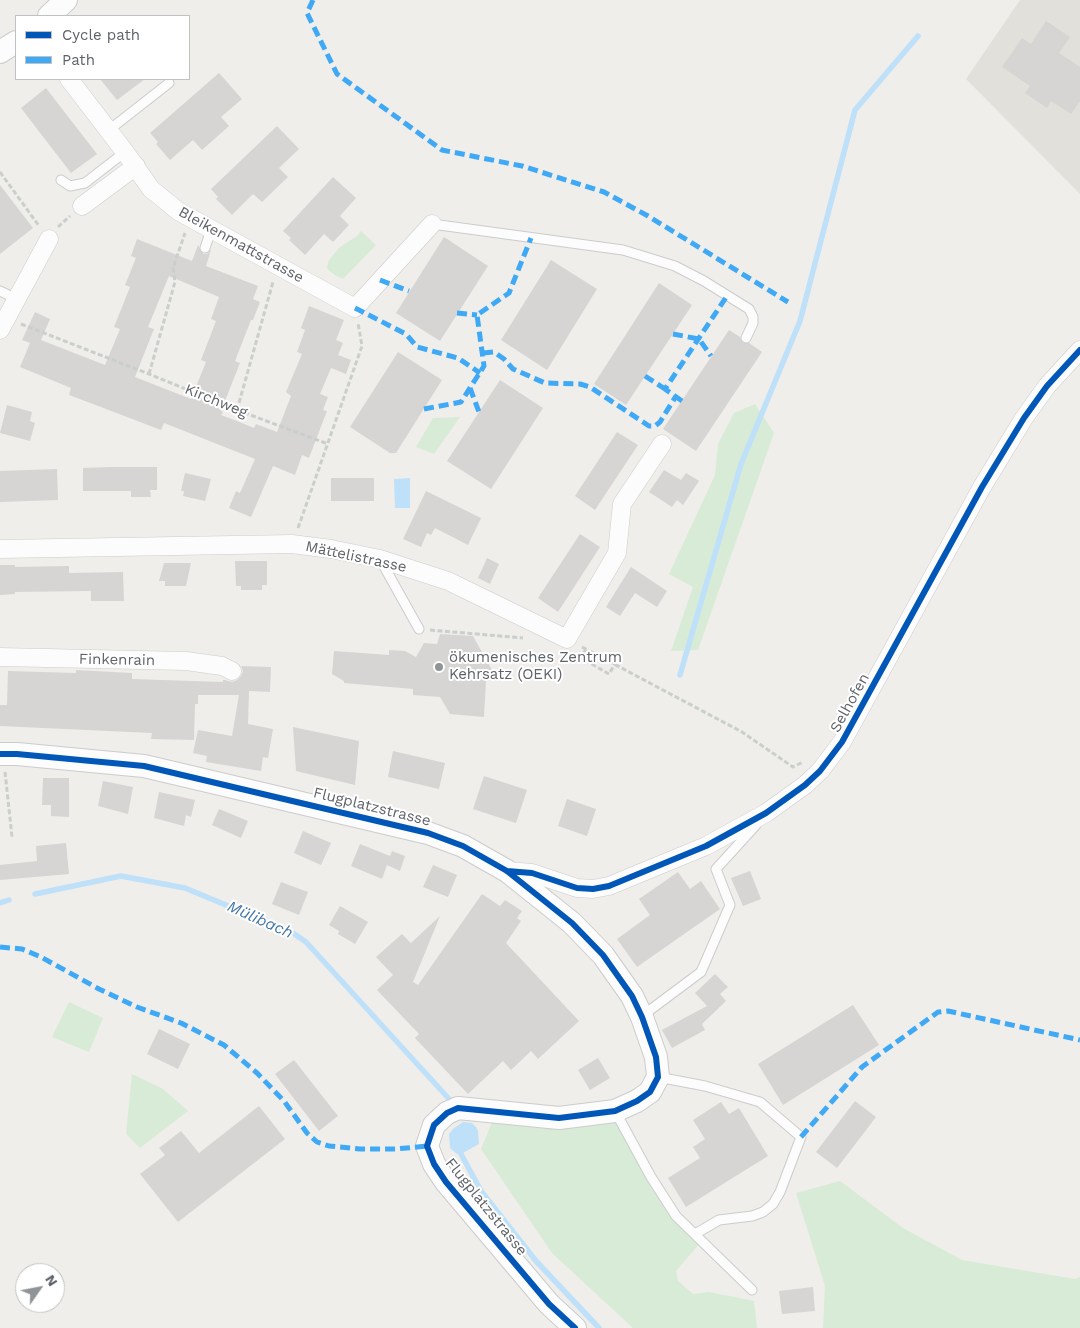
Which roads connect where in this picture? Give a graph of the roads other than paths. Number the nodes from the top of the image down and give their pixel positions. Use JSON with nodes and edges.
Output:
{"nodes":[{"id":1,"x":66,"y":0,"type":"edge"},
{"id":2,"x":50,"y":15,"type":"edge"},
{"id":3,"x":15,"y":43,"type":"edge"},
{"id":4,"x":0,"y":52,"type":"edge"},
{"id":5,"x":70,"y":80,"type":"edge"},
{"id":6,"x":169,"y":83,"type":"dead end"},
{"id":7,"x":109,"y":130,"type":"junction"},
{"id":8,"x":131,"y":159,"type":"junction"},
{"id":9,"x":61,"y":180,"type":"dead end"},
{"id":10,"x":82,"y":206,"type":"road end"},
{"id":11,"x":432,"y":224,"type":"joint"},
{"id":12,"x":211,"y":230,"type":"junction"},
{"id":13,"x":48,"y":239,"type":"road end"},
{"id":14,"x":204,"y":248,"type":"dead end"},
{"id":15,"x":0,"y":291,"type":"edge"},
{"id":16,"x":17,"y":299,"type":"junction"},
{"id":17,"x":3,"y":324,"type":"edge"},
{"id":18,"x":746,"y":338,"type":"dead end"},
{"id":19,"x":1080,"y":350,"type":"edge"},
{"id":20,"x":662,"y":444,"type":"dead end"},
{"id":21,"x":0,"y":549,"type":"edge"},
{"id":22,"x":380,"y":559,"type":"junction"},
{"id":23,"x":419,"y":629,"type":"road end"},
{"id":24,"x":0,"y":657,"type":"edge"},
{"id":25,"x":232,"y":671,"type":"dead end"},
{"id":26,"x":2,"y":754,"type":"edge"},
{"id":27,"x":766,"y":813,"type":"junction"},
{"id":28,"x":506,"y":871,"type":"junction"},
{"id":29,"x":642,"y":1016,"type":"junction"},
{"id":30,"x":658,"y":1077,"type":"junction"},
{"id":31,"x":616,"y":1111,"type":"junction"},
{"id":32,"x":694,"y":1234,"type":"junction"},
{"id":33,"x":752,"y":1290,"type":"dead end"},
{"id":34,"x":575,"y":1328,"type":"edge"}],
"edges":[{"from":1,"to":2,"type":"street"},
{"from":3,"to":4,"type":"street"},
{"from":5,"to":7,"type":"street","name":"Bleikenmattstrasse"},
{"from":6,"to":7,"type":"lane"},
{"from":7,"to":8,"type":"street","name":"Bleikenmattstrasse"},
{"from":8,"to":9,"type":"lane"},
{"from":8,"to":10,"type":"street"},
{"from":8,"to":12,"type":"street","name":"Bleikenmattstrasse"},
{"from":11,"to":12,"type":"street","name":"Bleikenmattstrasse"},
{"from":11,"to":18,"type":"lane"},
{"from":12,"to":14,"type":"lane"},
{"from":13,"to":16,"type":"street"},
{"from":15,"to":16,"type":"lane"},
{"from":16,"to":17,"type":"street"},
{"from":19,"to":27,"type":"street","name":"Selhofen"},
{"from":20,"to":22,"type":"street","name":"Mättelistrasse"},
{"from":21,"to":22,"type":"street","name":"Mättelistrasse"},
{"from":22,"to":23,"type":"lane"},
{"from":24,"to":25,"type":"street","name":"Finkenrain"},
{"from":26,"to":28,"type":"street","name":"Flugplatzstrasse"},
{"from":27,"to":28,"type":"street","name":"Selhofen"},
{"from":27,"to":29,"type":"lane"},
{"from":28,"to":29,"type":"street","name":"Flugplatzstrasse"},
{"from":29,"to":30,"type":"street","name":"Flugplatzstrasse"},
{"from":30,"to":31,"type":"street","name":"Flugplatzstrasse"},
{"from":30,"to":32,"type":"lane"},
{"from":31,"to":32,"type":"lane"},
{"from":31,"to":34,"type":"street","name":"Flugplatzstrasse"},
{"from":32,"to":33,"type":"lane"}]}
